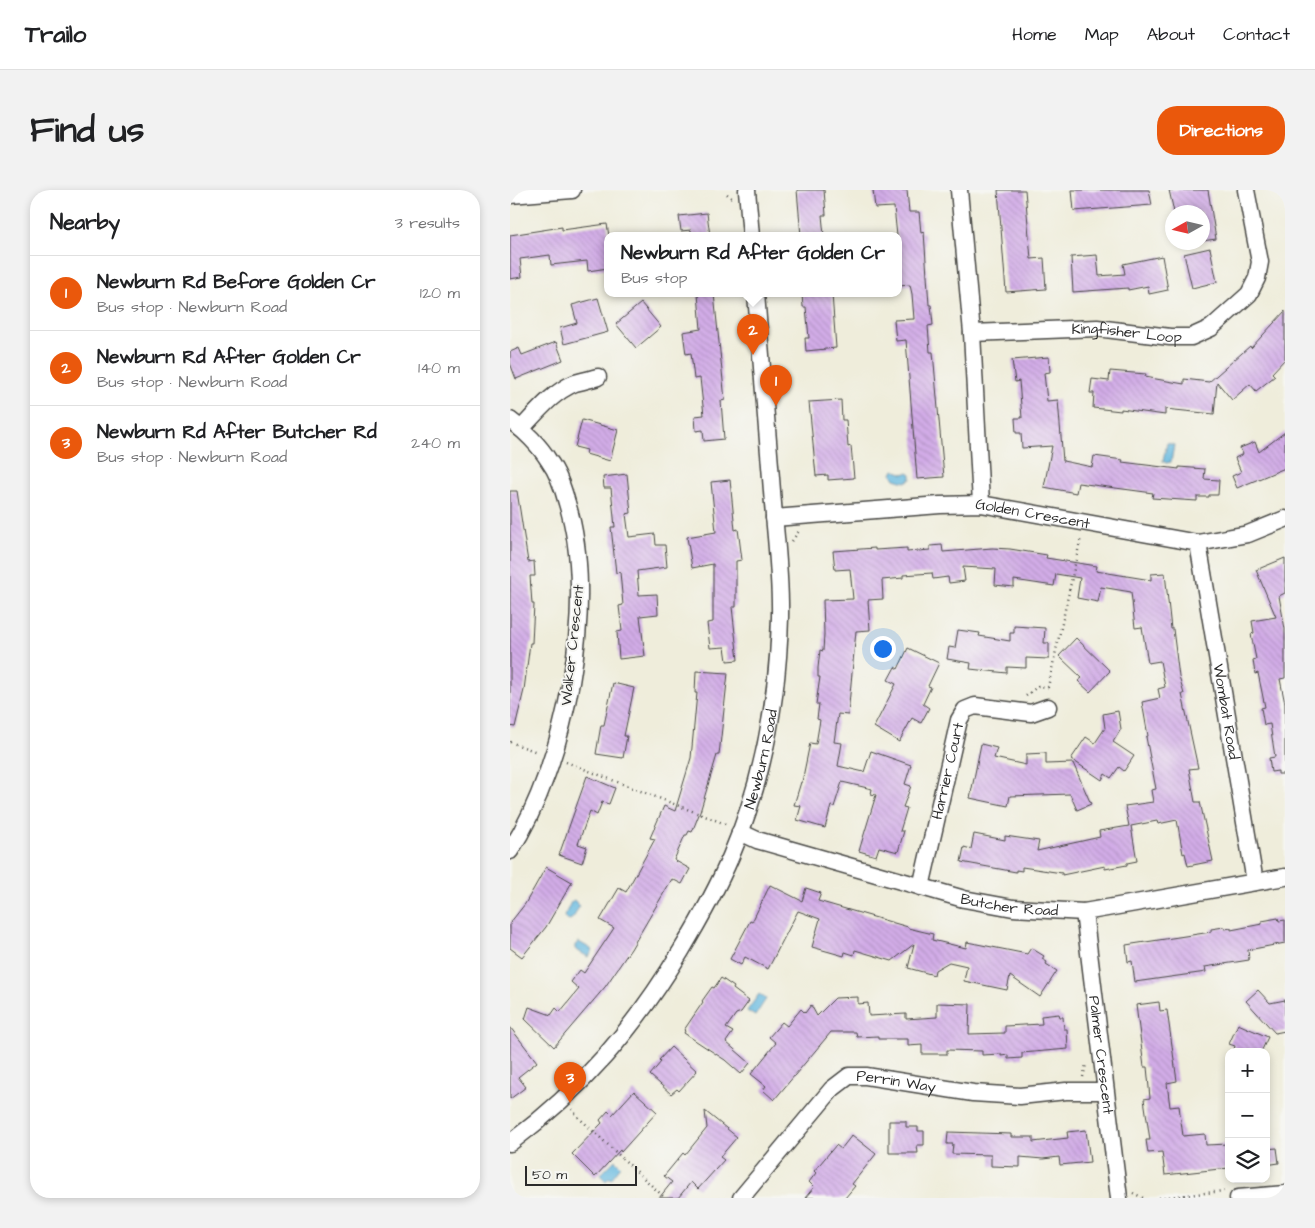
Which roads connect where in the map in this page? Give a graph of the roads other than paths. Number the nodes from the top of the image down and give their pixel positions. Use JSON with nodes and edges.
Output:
{"nodes":[{"id":1,"x":572,"y":190,"type":"edge"},
{"id":2,"x":747,"y":190,"type":"edge"},
{"id":3,"x":959,"y":190,"type":"edge"},
{"id":4,"x":1246,"y":190,"type":"edge"},
{"id":5,"x":510,"y":195,"type":"edge"},
{"id":6,"x":751,"y":232,"type":"edge"},
{"id":7,"x":756,"y":297,"type":"edge"},
{"id":8,"x":972,"y":333,"type":"junction"},
{"id":9,"x":598,"y":377,"type":"dead end"},
{"id":10,"x":516,"y":424,"type":"edge"},
{"id":11,"x":981,"y":504,"type":"junction"},
{"id":12,"x":774,"y":518,"type":"junction"},
{"id":13,"x":1285,"y":519,"type":"edge"},
{"id":14,"x":1198,"y":543,"type":"junction"},
{"id":15,"x":1048,"y":707,"type":"dead end"},
{"id":16,"x":735,"y":826,"type":"junction"},
{"id":17,"x":510,"y":851,"type":"edge"},
{"id":18,"x":1285,"y":876,"type":"edge"},
{"id":19,"x":1255,"y":882,"type":"junction"},
{"id":20,"x":921,"y":887,"type":"junction"},
{"id":21,"x":1084,"y":912,"type":"junction"},
{"id":22,"x":1105,"y":1091,"type":"junction"},
{"id":23,"x":510,"y":1143,"type":"edge"},
{"id":24,"x":1232,"y":1194,"type":"edge"},
{"id":25,"x":1285,"y":1194,"type":"edge"},
{"id":26,"x":741,"y":1198,"type":"edge"},
{"id":27,"x":1119,"y":1198,"type":"edge"}],
"edges":[{"from":1,"to":5,"type":"street"},
{"from":2,"to":6,"type":"street"},
{"from":3,"to":8,"type":"street"},
{"from":4,"to":8,"type":"street","name":"Kingfisher Loop"},
{"from":7,"to":12,"type":"street","name":"Newburn Road"},
{"from":8,"to":11,"type":"street"},
{"from":9,"to":10,"type":"street"},
{"from":10,"to":17,"type":"street","name":"Walker Crescent"},
{"from":11,"to":12,"type":"street","name":"Golden Crescent"},
{"from":11,"to":14,"type":"street","name":"Golden Crescent"},
{"from":12,"to":16,"type":"street","name":"Newburn Road"},
{"from":13,"to":14,"type":"street","name":"Golden Crescent"},
{"from":14,"to":19,"type":"street","name":"Wombat Road"},
{"from":15,"to":20,"type":"street","name":"Harrier Court"},
{"from":16,"to":20,"type":"street","name":"Butcher Road"},
{"from":16,"to":23,"type":"street","name":"Newburn Road"},
{"from":18,"to":19,"type":"street","name":"Butcher Road"},
{"from":19,"to":21,"type":"street","name":"Butcher Road"},
{"from":20,"to":21,"type":"street","name":"Butcher Road"},
{"from":21,"to":22,"type":"street","name":"Palmer Crescent"},
{"from":22,"to":26,"type":"street","name":"Perrin Way"},
{"from":22,"to":27,"type":"street","name":"Palmer Crescent"},
{"from":24,"to":25,"type":"street"}]}
